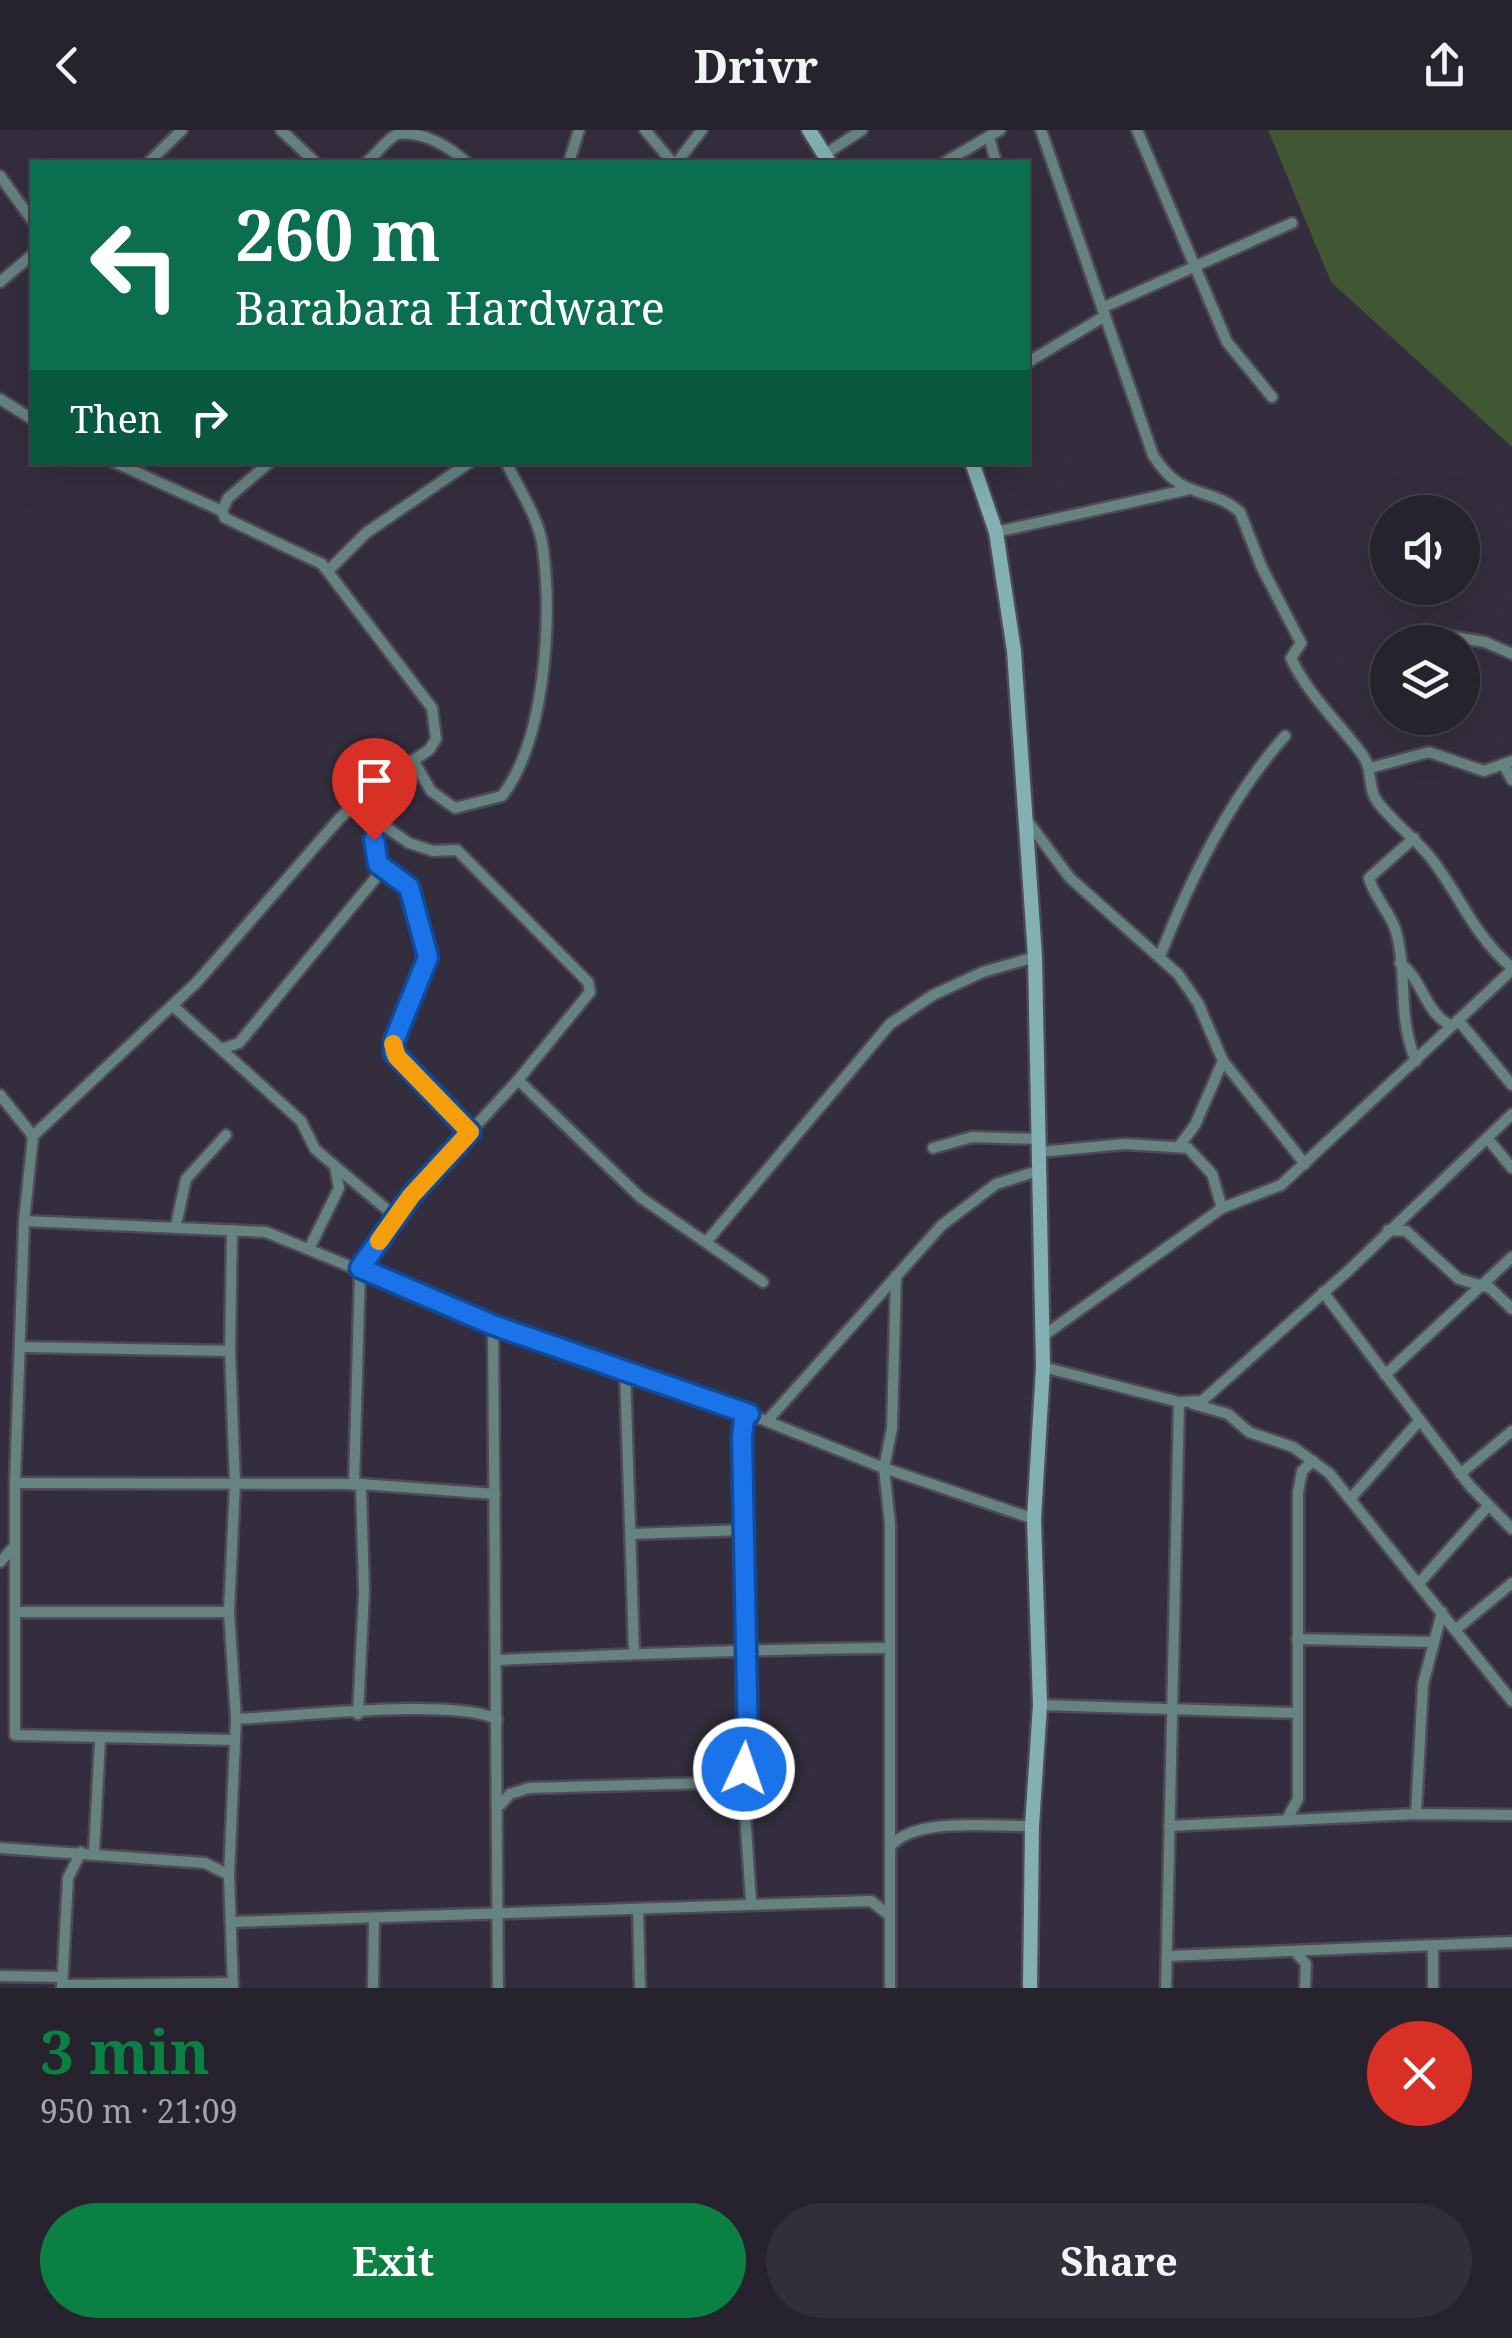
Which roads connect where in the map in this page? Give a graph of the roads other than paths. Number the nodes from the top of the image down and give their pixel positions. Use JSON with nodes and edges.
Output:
{"nodes":[{"id":1,"x":182,"y":130,"type":"edge"},
{"id":2,"x":281,"y":130,"type":"edge"},
{"id":3,"x":579,"y":130,"type":"edge"},
{"id":4,"x":646,"y":130,"type":"edge"},
{"id":5,"x":702,"y":130,"type":"edge"},
{"id":6,"x":809,"y":130,"type":"edge"},
{"id":7,"x":861,"y":130,"type":"edge"},
{"id":8,"x":1041,"y":130,"type":"edge"},
{"id":9,"x":1137,"y":130,"type":"edge"},
{"id":10,"x":994,"y":133,"type":"edge"},
{"id":11,"x":826,"y":159,"type":"edge"},
{"id":12,"x":151,"y":160,"type":"edge"},
{"id":13,"x":313,"y":160,"type":"edge"},
{"id":14,"x":369,"y":160,"type":"edge"},
{"id":15,"x":464,"y":160,"type":"edge"},
{"id":16,"x":569,"y":160,"type":"edge"},
{"id":17,"x":672,"y":160,"type":"edge"},
{"id":18,"x":676,"y":160,"type":"edge"},
{"id":19,"x":948,"y":160,"type":"edge"},
{"id":20,"x":996,"y":160,"type":"edge"},
{"id":21,"x":0,"y":176,"type":"edge"},
{"id":22,"x":30,"y":217,"type":"edge"},
{"id":23,"x":1292,"y":223,"type":"dead end"},
{"id":24,"x":30,"y":257,"type":"edge"},
{"id":25,"x":1192,"y":266,"type":"junction"},
{"id":26,"x":0,"y":282,"type":"edge"},
{"id":27,"x":1103,"y":312,"type":"junction"},
{"id":28,"x":1030,"y":361,"type":"edge"},
{"id":29,"x":1272,"y":397,"type":"dead end"},
{"id":30,"x":0,"y":398,"type":"edge"},
{"id":31,"x":30,"y":419,"type":"edge"},
{"id":32,"x":121,"y":465,"type":"edge"},
{"id":33,"x":266,"y":465,"type":"edge"},
{"id":34,"x":466,"y":465,"type":"edge"},
{"id":35,"x":507,"y":465,"type":"edge"},
{"id":36,"x":973,"y":465,"type":"edge"},
{"id":37,"x":1186,"y":490,"type":"junction"},
{"id":38,"x":222,"y":511,"type":"junction"},
{"id":39,"x":996,"y":532,"type":"junction"},
{"id":40,"x":328,"y":571,"type":"junction"},
{"id":41,"x":1480,"y":641,"type":"edge"},
{"id":42,"x":1512,"y":654,"type":"edge"},
{"id":43,"x":1285,"y":736,"type":"dead end"},
{"id":44,"x":413,"y":760,"type":"junction"},
{"id":45,"x":1508,"y":762,"type":"edge"},
{"id":46,"x":1370,"y":768,"type":"junction"},
{"id":47,"x":1512,"y":780,"type":"edge"},
{"id":48,"x":354,"y":805,"type":"junction"},
{"id":49,"x":371,"y":820,"type":"junction"},
{"id":50,"x":1029,"y":823,"type":"junction"},
{"id":51,"x":1414,"y":838,"type":"junction"},
{"id":52,"x":383,"y":869,"type":"junction"},
{"id":53,"x":1160,"y":956,"type":"junction"},
{"id":54,"x":1035,"y":957,"type":"junction"},
{"id":55,"x":1400,"y":963,"type":"junction"},
{"id":56,"x":1512,"y":969,"type":"edge"},
{"id":57,"x":173,"y":1006,"type":"junction"},
{"id":58,"x":1455,"y":1023,"type":"junction"},
{"id":59,"x":222,"y":1050,"type":"junction"},
{"id":60,"x":1223,"y":1061,"type":"junction"},
{"id":61,"x":1416,"y":1061,"type":"junction"},
{"id":62,"x":518,"y":1080,"type":"junction"},
{"id":63,"x":1512,"y":1085,"type":"edge"},
{"id":64,"x":0,"y":1095,"type":"edge"},
{"id":65,"x":1512,"y":1114,"type":"edge"},
{"id":66,"x":470,"y":1132,"type":"junction"},
{"id":67,"x":33,"y":1136,"type":"junction"},
{"id":68,"x":226,"y":1136,"type":"dead end"},
{"id":69,"x":1487,"y":1138,"type":"junction"},
{"id":70,"x":1038,"y":1145,"type":"junction"},
{"id":71,"x":1180,"y":1146,"type":"junction"},
{"id":72,"x":933,"y":1148,"type":"dead end"},
{"id":73,"x":1305,"y":1164,"type":"junction"},
{"id":74,"x":335,"y":1166,"type":"junction"},
{"id":75,"x":1512,"y":1168,"type":"edge"},
{"id":76,"x":1038,"y":1171,"type":"junction"},
{"id":77,"x":1222,"y":1208,"type":"junction"},
{"id":78,"x":396,"y":1217,"type":"junction"},
{"id":79,"x":24,"y":1222,"type":"junction"},
{"id":80,"x":176,"y":1226,"type":"junction"},
{"id":81,"x":232,"y":1230,"type":"junction"},
{"id":82,"x":1388,"y":1230,"type":"junction"},
{"id":83,"x":708,"y":1241,"type":"junction"},
{"id":84,"x":309,"y":1249,"type":"junction"},
{"id":85,"x":1512,"y":1257,"type":"edge"},
{"id":86,"x":360,"y":1268,"type":"junction"},
{"id":87,"x":896,"y":1276,"type":"junction"},
{"id":88,"x":764,"y":1282,"type":"dead end"},
{"id":89,"x":1482,"y":1286,"type":"junction"},
{"id":90,"x":1323,"y":1292,"type":"junction"},
{"id":91,"x":1512,"y":1309,"type":"edge"},
{"id":92,"x":493,"y":1325,"type":"junction"},
{"id":93,"x":1043,"y":1336,"type":"junction"},
{"id":94,"x":23,"y":1346,"type":"junction"},
{"id":95,"x":230,"y":1351,"type":"junction"},
{"id":96,"x":1043,"y":1367,"type":"junction"},
{"id":97,"x":625,"y":1370,"type":"junction"},
{"id":98,"x":1386,"y":1375,"type":"junction"},
{"id":99,"x":1185,"y":1403,"type":"junction"},
{"id":100,"x":749,"y":1414,"type":"junction"},
{"id":101,"x":1420,"y":1420,"type":"junction"},
{"id":102,"x":767,"y":1421,"type":"junction"},
{"id":103,"x":1512,"y":1431,"type":"edge"},
{"id":104,"x":1312,"y":1461,"type":"junction"},
{"id":105,"x":884,"y":1468,"type":"junction"},
{"id":106,"x":1460,"y":1474,"type":"junction"},
{"id":107,"x":15,"y":1483,"type":"junction"},
{"id":108,"x":234,"y":1483,"type":"junction"},
{"id":109,"x":357,"y":1485,"type":"junction"},
{"id":110,"x":495,"y":1494,"type":"junction"},
{"id":111,"x":1352,"y":1498,"type":"junction"},
{"id":112,"x":1488,"y":1506,"type":"junction"},
{"id":113,"x":1034,"y":1519,"type":"junction"},
{"id":114,"x":1512,"y":1529,"type":"edge"},
{"id":115,"x":743,"y":1530,"type":"junction"},
{"id":116,"x":630,"y":1534,"type":"junction"},
{"id":117,"x":13,"y":1547,"type":"junction"},
{"id":118,"x":0,"y":1562,"type":"edge"},
{"id":119,"x":1420,"y":1582,"type":"junction"},
{"id":120,"x":1512,"y":1583,"type":"edge"},
{"id":121,"x":16,"y":1612,"type":"junction"},
{"id":122,"x":229,"y":1612,"type":"junction"},
{"id":123,"x":1442,"y":1612,"type":"junction"},
{"id":124,"x":1455,"y":1630,"type":"junction"},
{"id":125,"x":1297,"y":1639,"type":"junction"},
{"id":126,"x":1432,"y":1642,"type":"junction"},
{"id":127,"x":887,"y":1648,"type":"junction"},
{"id":128,"x":634,"y":1652,"type":"junction"},
{"id":129,"x":744,"y":1654,"type":"junction"},
{"id":130,"x":499,"y":1660,"type":"junction"},
{"id":131,"x":498,"y":1690,"type":"junction"},
{"id":132,"x":1512,"y":1701,"type":"edge"},
{"id":133,"x":1040,"y":1705,"type":"junction"},
{"id":134,"x":1170,"y":1709,"type":"junction"},
{"id":135,"x":472,"y":1710,"type":"junction"},
{"id":136,"x":1297,"y":1713,"type":"junction"},
{"id":137,"x":358,"y":1714,"type":"junction"},
{"id":138,"x":236,"y":1719,"type":"junction"},
{"id":139,"x":498,"y":1720,"type":"junction"},
{"id":140,"x":15,"y":1735,"type":"junction"},
{"id":141,"x":0,"y":1736,"type":"edge"},
{"id":142,"x":100,"y":1740,"type":"junction"},
{"id":143,"x":233,"y":1740,"type":"junction"},
{"id":144,"x":499,"y":1774,"type":"junction"},
{"id":145,"x":743,"y":1782,"type":"junction"},
{"id":146,"x":517,"y":1790,"type":"junction"},
{"id":147,"x":1298,"y":1799,"type":"junction"},
{"id":148,"x":500,"y":1806,"type":"junction"},
{"id":149,"x":889,"y":1809,"type":"junction"},
{"id":150,"x":1416,"y":1814,"type":"junction"},
{"id":151,"x":1512,"y":1815,"type":"edge"},
{"id":152,"x":1320,"y":1818,"type":"junction"},
{"id":153,"x":1288,"y":1819,"type":"junction"},
{"id":154,"x":1032,"y":1826,"type":"junction"},
{"id":155,"x":1169,"y":1826,"type":"junction"},
{"id":156,"x":920,"y":1827,"type":"junction"},
{"id":157,"x":0,"y":1848,"type":"edge"},
{"id":158,"x":890,"y":1848,"type":"junction"},
{"id":159,"x":81,"y":1852,"type":"junction"},
{"id":160,"x":94,"y":1852,"type":"junction"},
{"id":161,"x":229,"y":1875,"type":"junction"},
{"id":162,"x":890,"y":1883,"type":"junction"},
{"id":163,"x":870,"y":1901,"type":"junction"},
{"id":164,"x":751,"y":1902,"type":"junction"},
{"id":165,"x":638,"y":1910,"type":"junction"},
{"id":166,"x":501,"y":1914,"type":"junction"},
{"id":167,"x":889,"y":1916,"type":"junction"},
{"id":168,"x":374,"y":1920,"type":"junction"},
{"id":169,"x":233,"y":1922,"type":"junction"},
{"id":170,"x":1512,"y":1942,"type":"edge"},
{"id":171,"x":1433,"y":1947,"type":"junction"},
{"id":172,"x":1295,"y":1950,"type":"junction"},
{"id":173,"x":1168,"y":1956,"type":"junction"},
{"id":174,"x":0,"y":1976,"type":"edge"},
{"id":175,"x":62,"y":1984,"type":"edge"},
{"id":176,"x":233,"y":1986,"type":"edge"},
{"id":177,"x":372,"y":1988,"type":"edge"},
{"id":178,"x":498,"y":1988,"type":"edge"},
{"id":179,"x":640,"y":1988,"type":"edge"},
{"id":180,"x":890,"y":1988,"type":"edge"},
{"id":181,"x":1030,"y":1988,"type":"edge"},
{"id":182,"x":1166,"y":1988,"type":"edge"},
{"id":183,"x":1306,"y":1988,"type":"edge"},
{"id":184,"x":1433,"y":1988,"type":"edge"}],
"edges":[{"from":1,"to":12,"type":"street"},
{"from":2,"to":13,"type":"street"},
{"from":3,"to":16,"type":"street"},
{"from":4,"to":17,"type":"street"},
{"from":5,"to":18,"type":"street"},
{"from":6,"to":11,"type":"street"},
{"from":7,"to":11,"type":"street"},
{"from":8,"to":27,"type":"street"},
{"from":9,"to":25,"type":"street"},
{"from":10,"to":19,"type":"street"},
{"from":10,"to":20,"type":"street"},
{"from":14,"to":15,"type":"street"},
{"from":21,"to":22,"type":"street"},
{"from":23,"to":25,"type":"street"},
{"from":24,"to":26,"type":"street"},
{"from":25,"to":27,"type":"street"},
{"from":25,"to":29,"type":"street"},
{"from":27,"to":28,"type":"street"},
{"from":27,"to":37,"type":"street"},
{"from":30,"to":31,"type":"street"},
{"from":32,"to":38,"type":"street"},
{"from":33,"to":38,"type":"street"},
{"from":34,"to":40,"type":"street"},
{"from":35,"to":44,"type":"street"},
{"from":36,"to":39,"type":"street"},
{"from":37,"to":39,"type":"street"},
{"from":37,"to":46,"type":"street"},
{"from":38,"to":40,"type":"street"},
{"from":39,"to":50,"type":"street"},
{"from":40,"to":44,"type":"street"},
{"from":41,"to":42,"type":"street"},
{"from":43,"to":53,"type":"street"},
{"from":44,"to":48,"type":"street"},
{"from":45,"to":46,"type":"street"},
{"from":45,"to":47,"type":"street"},
{"from":46,"to":51,"type":"street"},
{"from":48,"to":49,"type":"street"},
{"from":48,"to":57,"type":"street"},
{"from":49,"to":52,"type":"street"},
{"from":49,"to":62,"type":"street"},
{"from":50,"to":53,"type":"street"},
{"from":50,"to":54,"type":"street"},
{"from":51,"to":55,"type":"street"},
{"from":51,"to":56,"type":"street"},
{"from":52,"to":59,"type":"street"},
{"from":52,"to":66,"type":"street"},
{"from":53,"to":60,"type":"street"},
{"from":54,"to":70,"type":"street"},
{"from":54,"to":83,"type":"street"},
{"from":55,"to":58,"type":"street"},
{"from":55,"to":61,"type":"street"},
{"from":56,"to":58,"type":"street"},
{"from":57,"to":59,"type":"street"},
{"from":57,"to":67,"type":"street"},
{"from":58,"to":61,"type":"street"},
{"from":58,"to":63,"type":"street"},
{"from":59,"to":74,"type":"street"},
{"from":60,"to":71,"type":"street"},
{"from":60,"to":73,"type":"street"},
{"from":61,"to":73,"type":"street"},
{"from":62,"to":66,"type":"street"},
{"from":62,"to":83,"type":"street"},
{"from":64,"to":67,"type":"street"},
{"from":65,"to":69,"type":"street"},
{"from":66,"to":78,"type":"street"},
{"from":67,"to":79,"type":"street"},
{"from":68,"to":80,"type":"street"},
{"from":69,"to":75,"type":"street"},
{"from":69,"to":82,"type":"street"},
{"from":70,"to":71,"type":"street"},
{"from":70,"to":72,"type":"street"},
{"from":70,"to":76,"type":"street"},
{"from":71,"to":77,"type":"street"},
{"from":73,"to":77,"type":"street"},
{"from":74,"to":78,"type":"street"},
{"from":74,"to":84,"type":"street"},
{"from":76,"to":87,"type":"street"},
{"from":76,"to":93,"type":"street"},
{"from":77,"to":93,"type":"street"},
{"from":78,"to":86,"type":"street"},
{"from":79,"to":80,"type":"street"},
{"from":79,"to":94,"type":"street"},
{"from":80,"to":81,"type":"street"},
{"from":81,"to":84,"type":"street"},
{"from":81,"to":95,"type":"street"},
{"from":82,"to":89,"type":"street"},
{"from":82,"to":90,"type":"street"},
{"from":83,"to":88,"type":"street"},
{"from":84,"to":86,"type":"street"},
{"from":85,"to":89,"type":"street"},
{"from":86,"to":92,"type":"street"},
{"from":86,"to":109,"type":"street"},
{"from":87,"to":102,"type":"street"},
{"from":87,"to":105,"type":"street"},
{"from":89,"to":91,"type":"street"},
{"from":89,"to":98,"type":"street"},
{"from":90,"to":98,"type":"street"},
{"from":90,"to":99,"type":"street"},
{"from":92,"to":97,"type":"street"},
{"from":92,"to":110,"type":"street"},
{"from":93,"to":96,"type":"street"},
{"from":94,"to":95,"type":"street"},
{"from":94,"to":107,"type":"street"},
{"from":95,"to":108,"type":"street"},
{"from":96,"to":99,"type":"street"},
{"from":96,"to":113,"type":"street"},
{"from":97,"to":100,"type":"street"},
{"from":97,"to":116,"type":"street"},
{"from":98,"to":101,"type":"street"},
{"from":99,"to":104,"type":"street"},
{"from":99,"to":134,"type":"street"},
{"from":100,"to":102,"type":"street"},
{"from":100,"to":115,"type":"street"},
{"from":101,"to":106,"type":"street"},
{"from":101,"to":111,"type":"street"},
{"from":102,"to":105,"type":"street"},
{"from":103,"to":106,"type":"street"},
{"from":104,"to":111,"type":"street"},
{"from":104,"to":125,"type":"street"},
{"from":105,"to":113,"type":"street"},
{"from":105,"to":127,"type":"street"},
{"from":106,"to":112,"type":"street"},
{"from":107,"to":108,"type":"street"},
{"from":107,"to":117,"type":"street"},
{"from":108,"to":109,"type":"street"},
{"from":108,"to":122,"type":"street"},
{"from":109,"to":110,"type":"street"},
{"from":109,"to":137,"type":"street"},
{"from":110,"to":130,"type":"street"},
{"from":111,"to":119,"type":"street"},
{"from":112,"to":114,"type":"street"},
{"from":112,"to":119,"type":"street"},
{"from":113,"to":133,"type":"street"},
{"from":115,"to":116,"type":"street"},
{"from":115,"to":129,"type":"street"},
{"from":116,"to":128,"type":"street"},
{"from":117,"to":118,"type":"street"},
{"from":117,"to":121,"type":"street"},
{"from":119,"to":123,"type":"street"},
{"from":120,"to":124,"type":"street"},
{"from":121,"to":122,"type":"street"},
{"from":121,"to":140,"type":"street"},
{"from":122,"to":138,"type":"street"},
{"from":123,"to":124,"type":"street"},
{"from":123,"to":126,"type":"street"},
{"from":124,"to":132,"type":"street"},
{"from":125,"to":126,"type":"street"},
{"from":125,"to":136,"type":"street"},
{"from":126,"to":150,"type":"street"},
{"from":127,"to":129,"type":"street"},
{"from":127,"to":149,"type":"street"},
{"from":128,"to":129,"type":"street"},
{"from":128,"to":130,"type":"street"},
{"from":129,"to":145,"type":"street"},
{"from":130,"to":131,"type":"street"},
{"from":131,"to":135,"type":"street"},
{"from":131,"to":139,"type":"street"},
{"from":133,"to":134,"type":"street"},
{"from":133,"to":154,"type":"street"},
{"from":134,"to":136,"type":"street"},
{"from":134,"to":155,"type":"street"},
{"from":135,"to":137,"type":"street"},
{"from":135,"to":139,"type":"street"},
{"from":136,"to":147,"type":"street"},
{"from":137,"to":138,"type":"street"},
{"from":138,"to":143,"type":"street"},
{"from":139,"to":144,"type":"street"},
{"from":140,"to":141,"type":"street"},
{"from":140,"to":142,"type":"street"},
{"from":142,"to":143,"type":"street"},
{"from":142,"to":160,"type":"street"},
{"from":143,"to":161,"type":"street"},
{"from":144,"to":146,"type":"street"},
{"from":144,"to":148,"type":"street"},
{"from":145,"to":146,"type":"street"},
{"from":145,"to":164,"type":"street"},
{"from":146,"to":148,"type":"street"},
{"from":147,"to":152,"type":"street"},
{"from":147,"to":153,"type":"street"},
{"from":148,"to":166,"type":"street"},
{"from":149,"to":156,"type":"street"},
{"from":149,"to":158,"type":"street"},
{"from":150,"to":151,"type":"street"},
{"from":150,"to":152,"type":"street"},
{"from":152,"to":153,"type":"street"},
{"from":153,"to":155,"type":"street"},
{"from":154,"to":156,"type":"street"},
{"from":154,"to":181,"type":"street"},
{"from":155,"to":173,"type":"street"},
{"from":156,"to":158,"type":"street"},
{"from":157,"to":159,"type":"street"},
{"from":158,"to":162,"type":"street"},
{"from":159,"to":160,"type":"street"},
{"from":159,"to":175,"type":"street"},
{"from":160,"to":161,"type":"street"},
{"from":161,"to":169,"type":"street"},
{"from":162,"to":163,"type":"street"},
{"from":162,"to":167,"type":"street"},
{"from":163,"to":164,"type":"street"},
{"from":163,"to":167,"type":"street"},
{"from":164,"to":165,"type":"street"},
{"from":165,"to":166,"type":"street"},
{"from":165,"to":179,"type":"street"},
{"from":166,"to":168,"type":"street"},
{"from":166,"to":178,"type":"street"},
{"from":167,"to":180,"type":"street"},
{"from":168,"to":169,"type":"street"},
{"from":168,"to":177,"type":"street"},
{"from":169,"to":176,"type":"street"},
{"from":170,"to":171,"type":"street"},
{"from":171,"to":172,"type":"street"},
{"from":171,"to":184,"type":"street"},
{"from":172,"to":173,"type":"street"},
{"from":172,"to":183,"type":"street"},
{"from":173,"to":182,"type":"street"},
{"from":174,"to":175,"type":"street"},
{"from":175,"to":176,"type":"street"}]}
